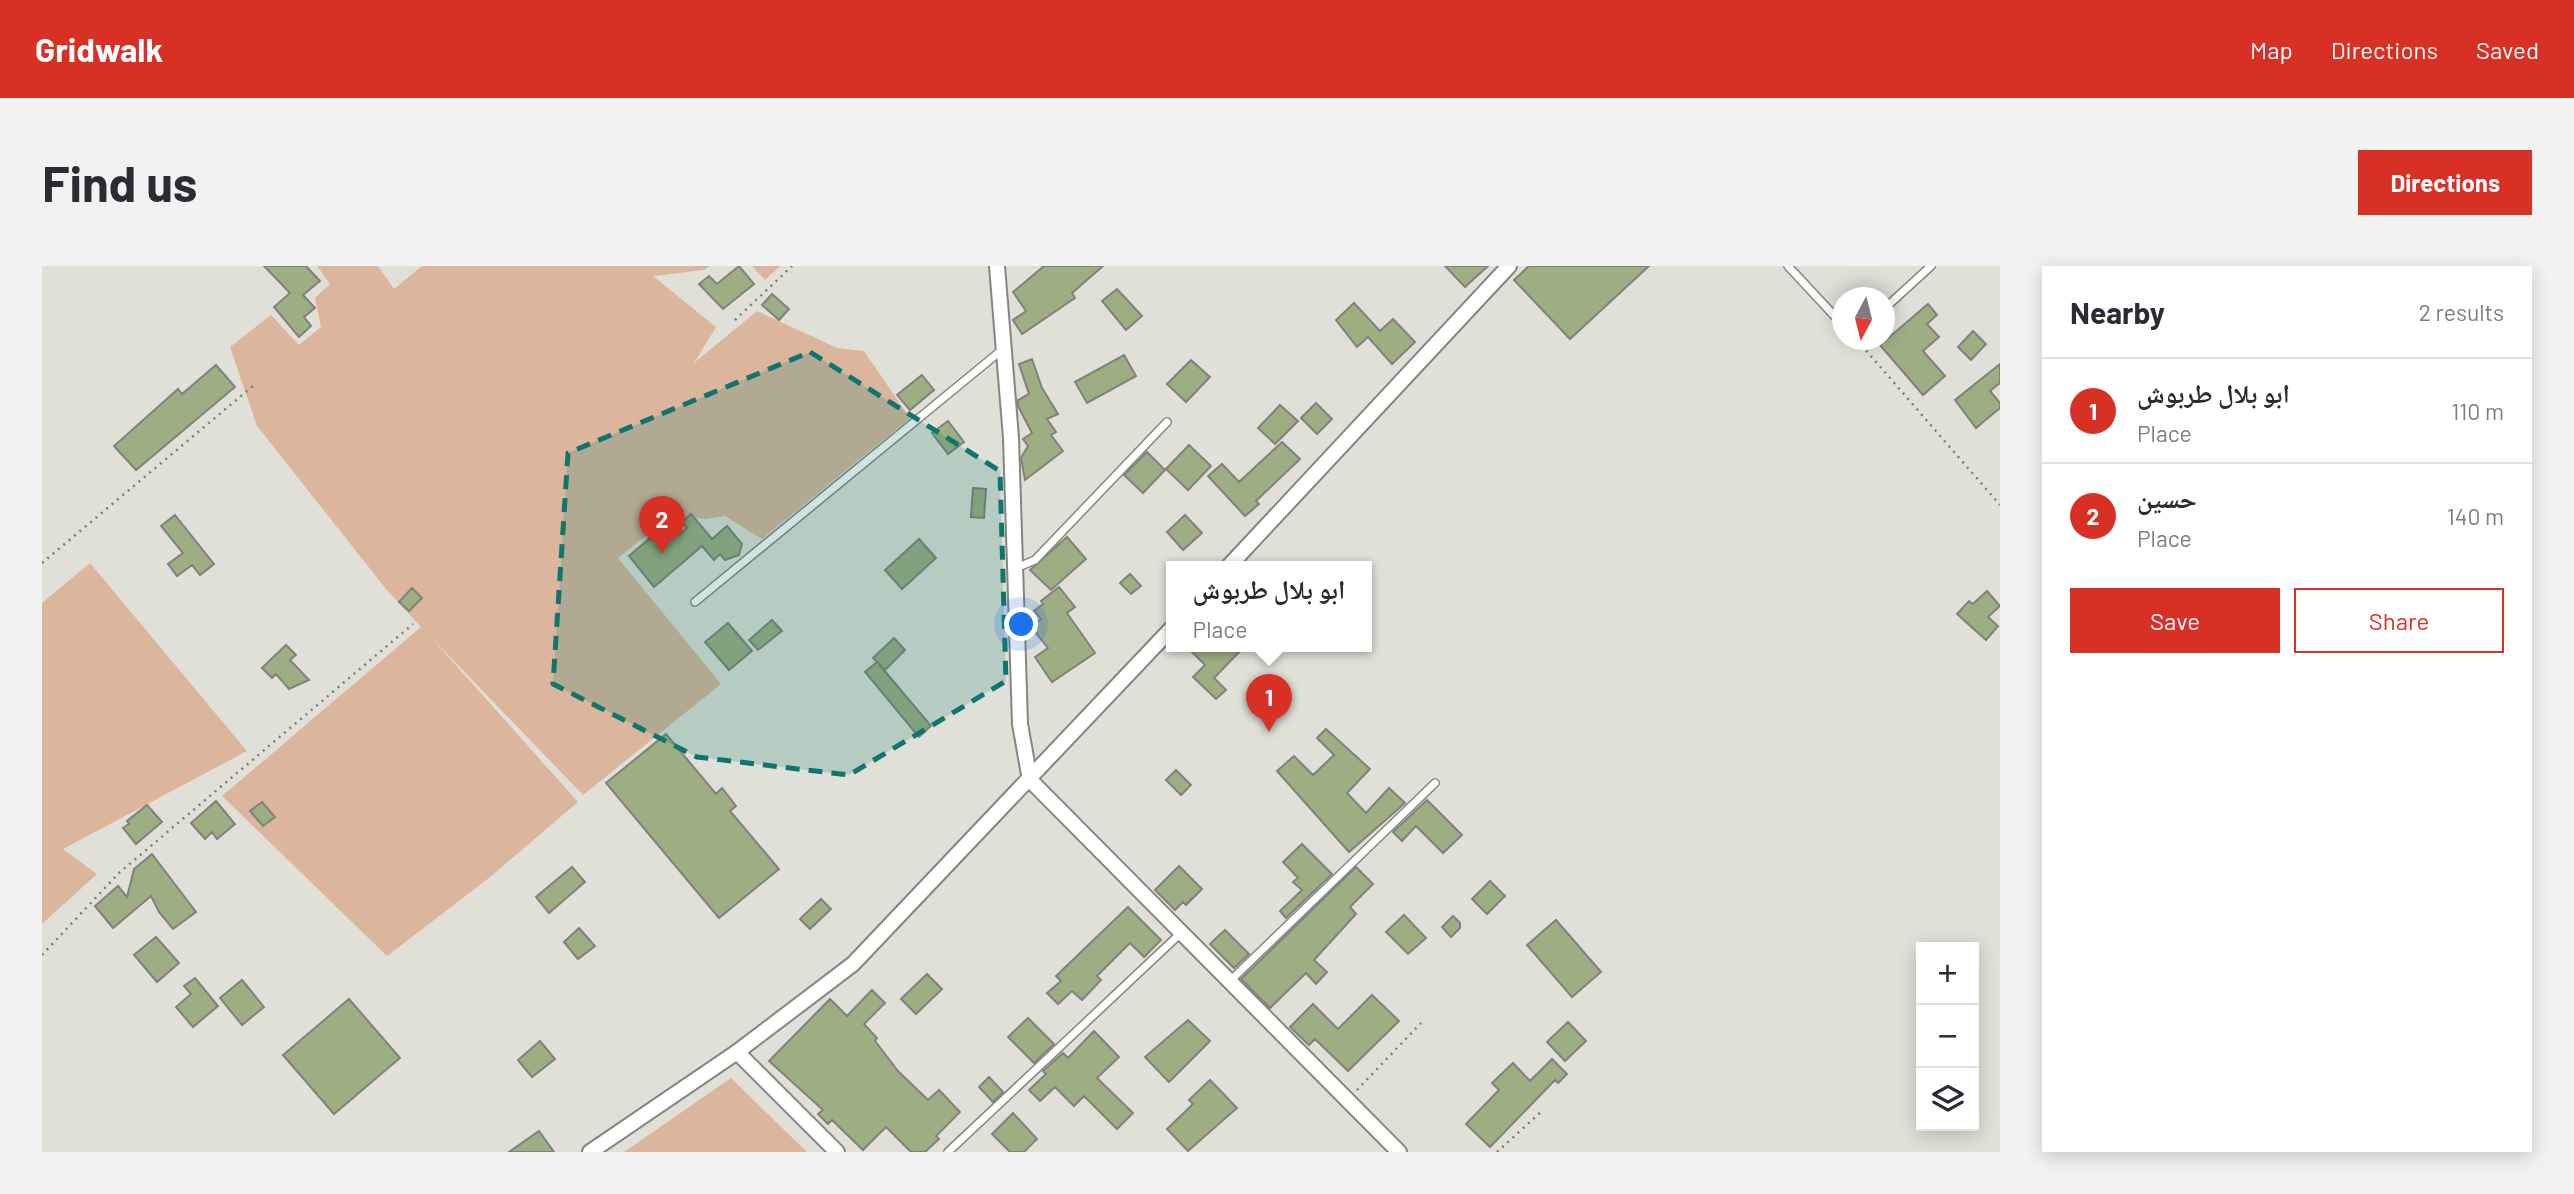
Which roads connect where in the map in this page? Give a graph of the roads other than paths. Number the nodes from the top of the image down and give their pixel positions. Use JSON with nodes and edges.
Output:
{"nodes":[{"id":1,"x":997,"y":266,"type":"edge"},
{"id":2,"x":1509,"y":266,"type":"edge"},
{"id":3,"x":1788,"y":266,"type":"edge"},
{"id":4,"x":1931,"y":266,"type":"edge"},
{"id":5,"x":1895,"y":300,"type":"edge"},
{"id":6,"x":1832,"y":312,"type":"edge"},
{"id":7,"x":1004,"y":349,"type":"junction"},
{"id":8,"x":1167,"y":422,"type":"dead end"},
{"id":9,"x":1234,"y":561,"type":"edge"},
{"id":10,"x":1015,"y":568,"type":"junction"},
{"id":11,"x":695,"y":602,"type":"dead end"},
{"id":12,"x":1166,"y":634,"type":"edge"},
{"id":13,"x":1030,"y":780,"type":"junction"},
{"id":14,"x":1435,"y":783,"type":"dead end"},
{"id":15,"x":1182,"y":932,"type":"junction"},
{"id":16,"x":1231,"y":980,"type":"junction"},
{"id":17,"x":737,"y":1052,"type":"junction"},
{"id":18,"x":590,"y":1152,"type":"edge"},
{"id":19,"x":837,"y":1152,"type":"edge"},
{"id":20,"x":947,"y":1152,"type":"edge"},
{"id":21,"x":1399,"y":1152,"type":"edge"}],
"edges":[{"from":1,"to":7,"type":"street"},
{"from":2,"to":9,"type":"street"},
{"from":3,"to":6,"type":"lane"},
{"from":4,"to":5,"type":"lane"},
{"from":7,"to":10,"type":"street"},
{"from":7,"to":11,"type":"lane"},
{"from":8,"to":10,"type":"lane"},
{"from":10,"to":13,"type":"street"},
{"from":12,"to":13,"type":"street"},
{"from":13,"to":15,"type":"street"},
{"from":13,"to":17,"type":"street"},
{"from":14,"to":16,"type":"lane"},
{"from":15,"to":16,"type":"street"},
{"from":15,"to":20,"type":"lane"},
{"from":16,"to":21,"type":"street"},
{"from":17,"to":18,"type":"street"},
{"from":17,"to":19,"type":"street"}]}
